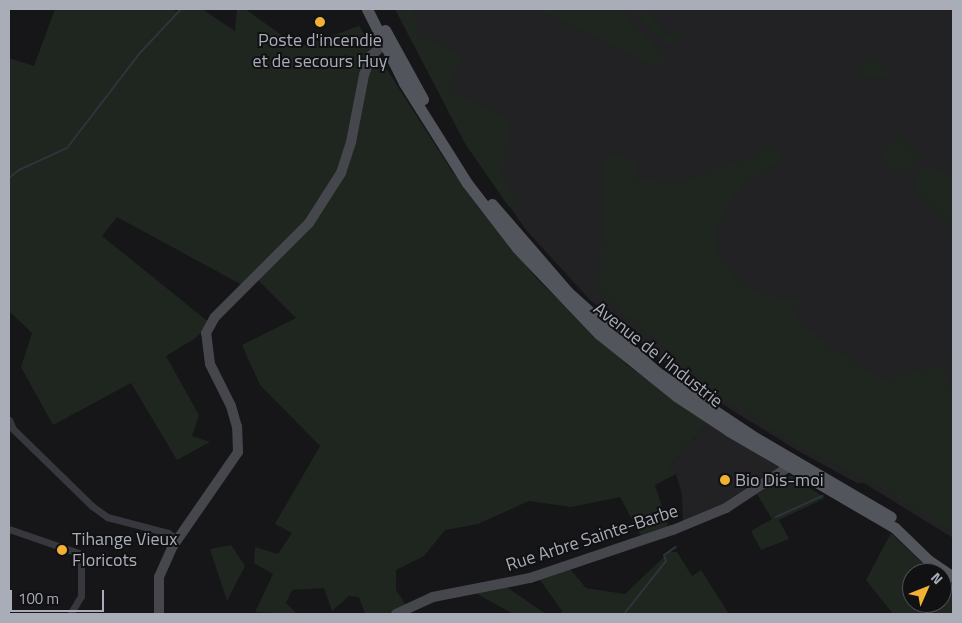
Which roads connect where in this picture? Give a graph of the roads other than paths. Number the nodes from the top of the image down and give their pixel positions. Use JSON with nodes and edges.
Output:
{"nodes":[{"id":1,"x":367,"y":9,"type":"edge"},
{"id":2,"x":375,"y":9,"type":"edge"},
{"id":3,"x":385,"y":30,"type":"junction"},
{"id":4,"x":384,"y":44,"type":"junction"},
{"id":5,"x":397,"y":51,"type":"junction"},
{"id":6,"x":9,"y":420,"type":"edge"},
{"id":7,"x":11,"y":430,"type":"edge"},
{"id":8,"x":792,"y":464,"type":"junction"},
{"id":9,"x":9,"y":529,"type":"edge"},
{"id":10,"x":177,"y":539,"type":"junction"},
{"id":11,"x":953,"y":570,"type":"edge"},
{"id":12,"x":953,"y":577,"type":"edge"},
{"id":13,"x":70,"y":614,"type":"edge"},
{"id":14,"x":159,"y":614,"type":"edge"},
{"id":15,"x":396,"y":614,"type":"edge"}],
"edges":[{"from":1,"to":4,"type":"main road","name":"Avenue de l'Industrie"},
{"from":2,"to":3,"type":"main road","name":"Avenue de l'Industrie"},
{"from":3,"to":4,"type":"street"},
{"from":3,"to":5,"type":"main road","name":"Avenue de l'Industrie"},
{"from":4,"to":5,"type":"street"},
{"from":4,"to":8,"type":"main road","name":"Avenue de l'Industrie"},
{"from":4,"to":10,"type":"street"},
{"from":5,"to":8,"type":"main road","name":"Avenue de l'Industrie"},
{"from":6,"to":7,"type":"street"},
{"from":7,"to":10,"type":"street"},
{"from":8,"to":11,"type":"main road","name":"Avenue de l'Industrie"},
{"from":8,"to":12,"type":"main road","name":"Avenue de l'Industrie"},
{"from":8,"to":15,"type":"street","name":"Rue Arbre Sainte-Barbe"},
{"from":9,"to":13,"type":"street"},
{"from":10,"to":14,"type":"street"}]}
